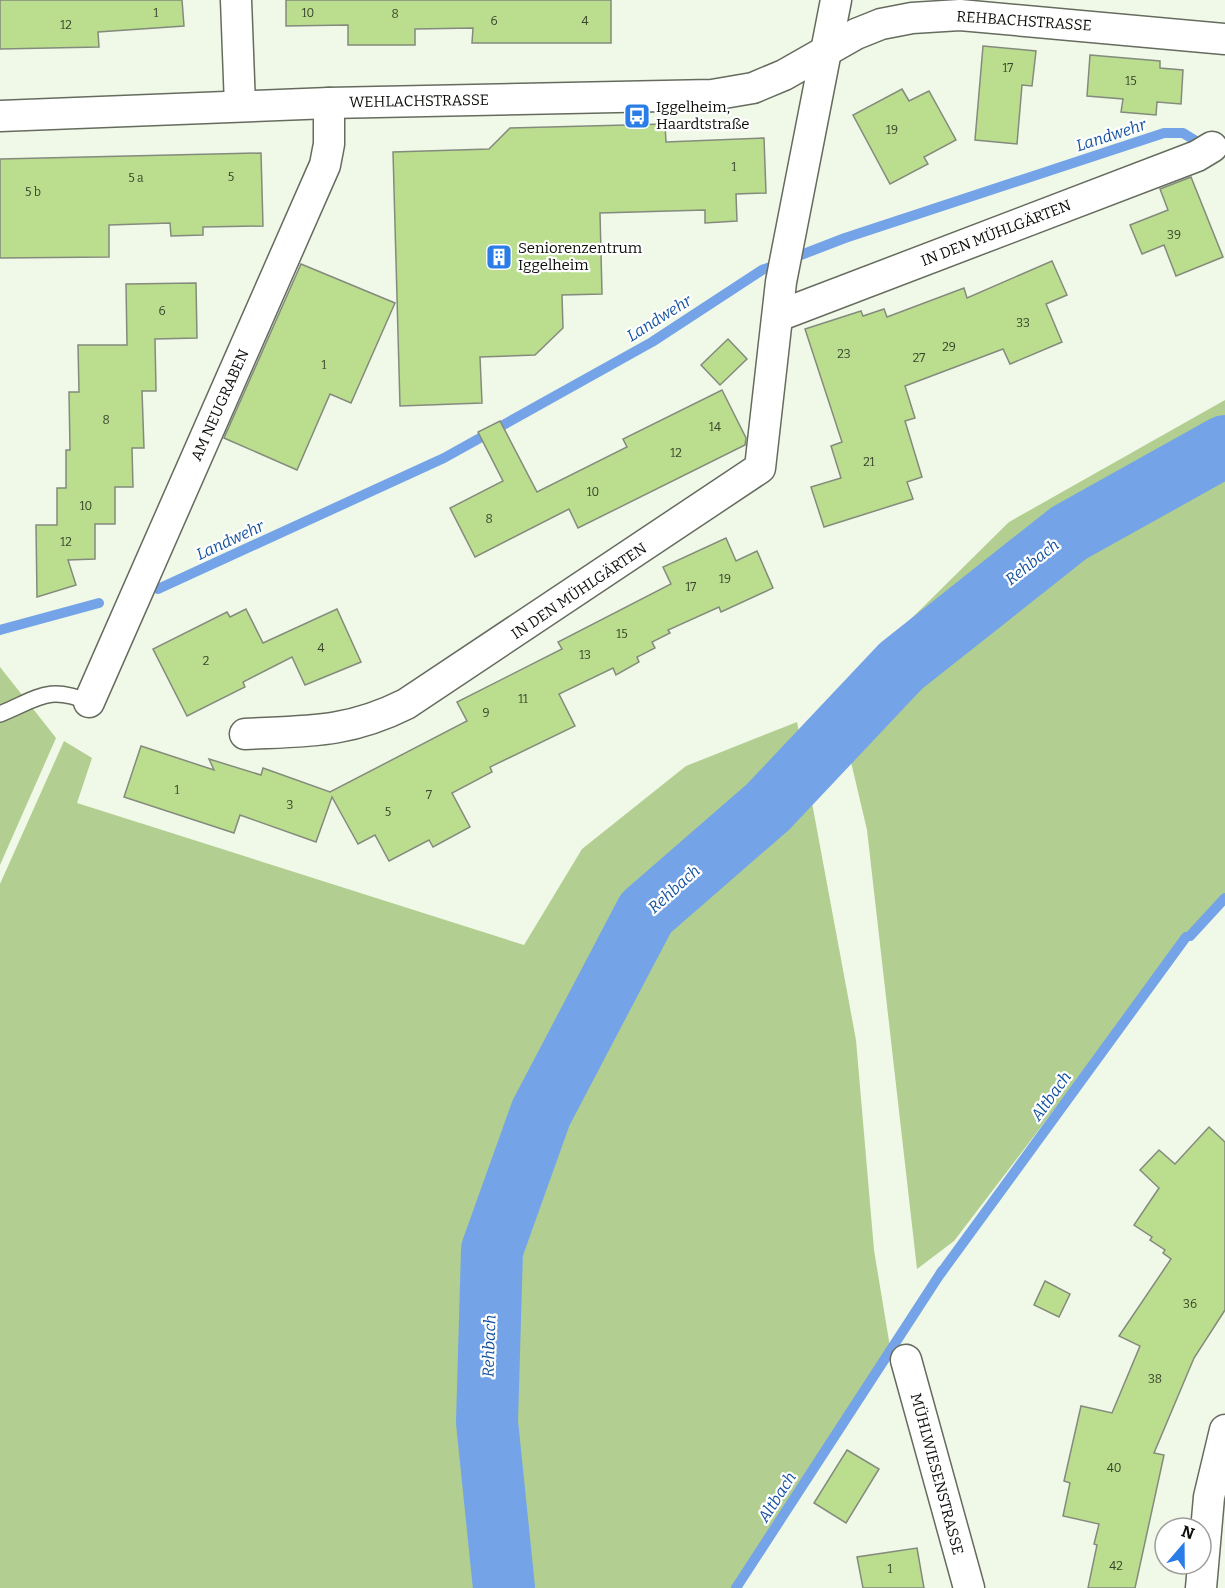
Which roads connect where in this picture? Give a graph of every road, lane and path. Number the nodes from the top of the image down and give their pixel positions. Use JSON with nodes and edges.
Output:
{"nodes":[{"id":1,"x":236,"y":0,"type":"edge"},
{"id":2,"x":836,"y":0,"type":"edge"},
{"id":3,"x":1225,"y":39,"type":"edge"},
{"id":4,"x":828,"y":50,"type":"junction"},
{"id":5,"x":329,"y":103,"type":"junction"},
{"id":6,"x":240,"y":106,"type":"junction"},
{"id":7,"x":0,"y":116,"type":"edge"},
{"id":8,"x":1212,"y":147,"type":"dead end"},
{"id":9,"x":778,"y":316,"type":"junction"},
{"id":10,"x":89,"y":702,"type":"joint"},
{"id":11,"x":0,"y":714,"type":"edge"},
{"id":12,"x":245,"y":734,"type":"dead end"},
{"id":13,"x":906,"y":1360,"type":"dead end"},
{"id":14,"x":1225,"y":1430,"type":"edge"},
{"id":15,"x":969,"y":1588,"type":"edge"},
{"id":16,"x":1201,"y":1588,"type":"edge"}],
"edges":[{"from":1,"to":6,"type":"street"},
{"from":2,"to":4,"type":"street","name":"IN DEN MÜHLGÄRTEN"},
{"from":3,"to":4,"type":"street","name":"REHBACHSTRASSE"},
{"from":4,"to":5,"type":"street","name":"WEHLACHSTRASSE"},
{"from":4,"to":9,"type":"street","name":"IN DEN MÜHLGÄRTEN"},
{"from":5,"to":6,"type":"street","name":"WEHLACHSTRASSE"},
{"from":5,"to":10,"type":"street","name":"AM NEUGRABEN"},
{"from":6,"to":7,"type":"street","name":"WEHLACHSTRASSE"},
{"from":8,"to":9,"type":"street","name":"IN DEN MÜHLGÄRTEN"},
{"from":9,"to":12,"type":"street","name":"IN DEN MÜHLGÄRTEN"},
{"from":10,"to":11,"type":"lane"},
{"from":13,"to":15,"type":"street","name":"MÜHLWIESENSTRASSE"},
{"from":14,"to":16,"type":"street"}]}
